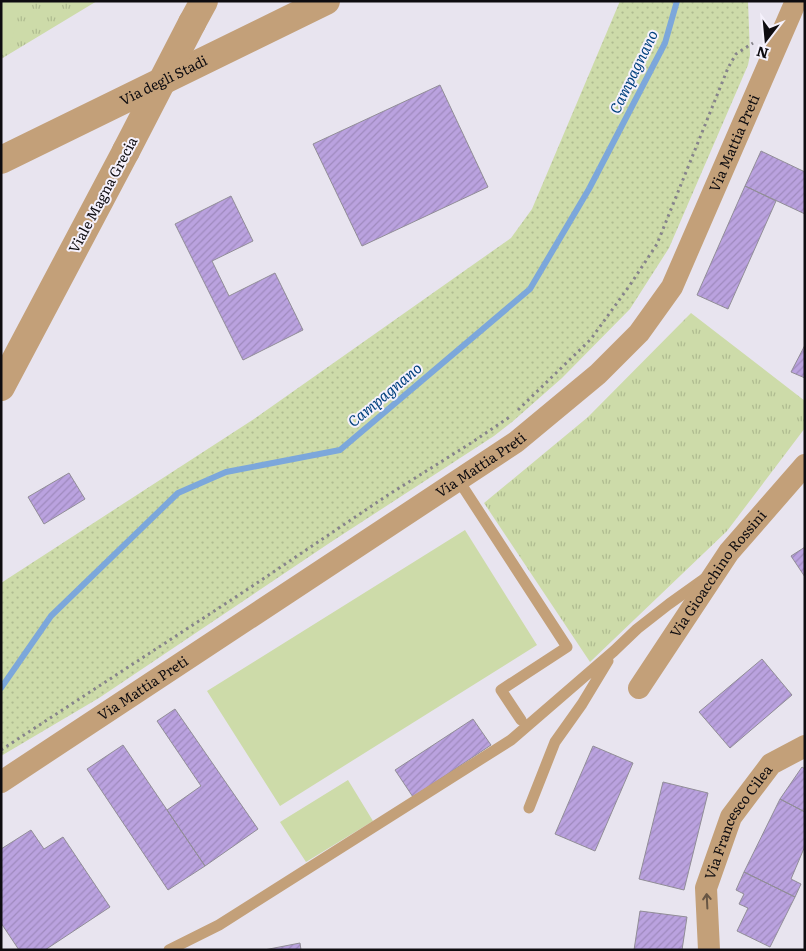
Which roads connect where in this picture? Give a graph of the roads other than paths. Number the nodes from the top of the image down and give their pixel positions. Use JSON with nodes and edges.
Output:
{"nodes":[{"id":1,"x":326,"y":1,"type":"edge"},
{"id":2,"x":796,"y":1,"type":"edge"},
{"id":3,"x":198,"y":12,"type":"edge"},
{"id":4,"x":2,"y":159,"type":"edge"},
{"id":5,"x":1,"y":387,"type":"edge"},
{"id":6,"x":805,"y":465,"type":"edge"},
{"id":7,"x":459,"y":480,"type":"junction"},
{"id":8,"x":716,"y":571,"type":"junction"},
{"id":9,"x":614,"y":651,"type":"junction"},
{"id":10,"x":639,"y":688,"type":"dead end"},
{"id":11,"x":520,"y":720,"type":"dead end"},
{"id":12,"x":805,"y":746,"type":"edge"},
{"id":13,"x":1,"y":782,"type":"edge"},
{"id":14,"x":529,"y":808,"type":"dead end"},
{"id":15,"x":169,"y":950,"type":"edge"},
{"id":16,"x":709,"y":950,"type":"edge"}],
"edges":[{"from":1,"to":4,"type":"street","name":"Via degli Stadi"},
{"from":2,"to":7,"type":"street","name":"Via Mattia Preti"},
{"from":3,"to":5,"type":"street","name":"Viale Magna Grecia","bridge":true},
{"from":6,"to":8,"type":"street","name":"Via Gioacchino Rossini"},
{"from":7,"to":11,"type":"lane"},
{"from":7,"to":13,"type":"street","name":"Via Mattia Preti"},
{"from":8,"to":9,"type":"lane"},
{"from":8,"to":10,"type":"street","name":"Via Gioacchino Rossini"},
{"from":9,"to":14,"type":"lane"},
{"from":9,"to":15,"type":"lane"},
{"from":16,"to":12,"type":"street","name":"Via Francesco Cilea","one_way":true}]}
